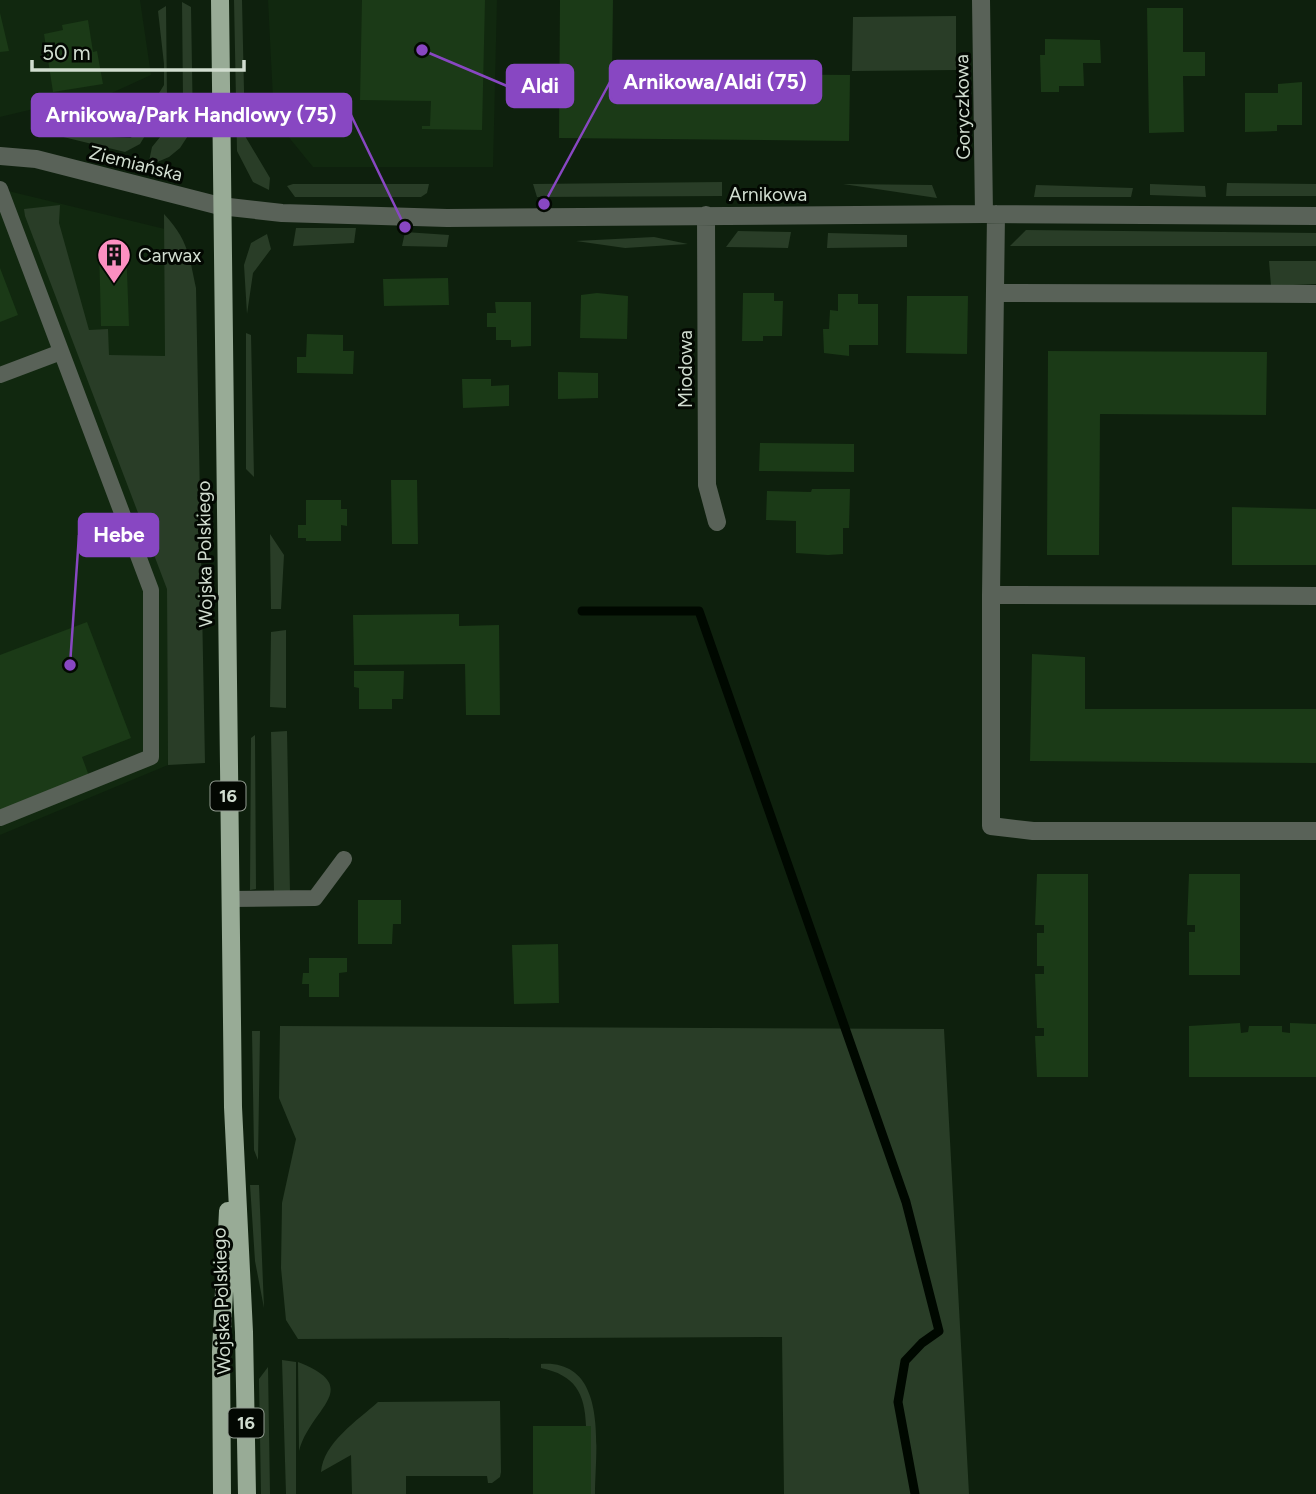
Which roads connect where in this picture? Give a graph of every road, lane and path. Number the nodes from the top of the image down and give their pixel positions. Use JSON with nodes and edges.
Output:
{"nodes":[{"id":1,"x":219,"y":0,"type":"edge"},
{"id":2,"x":981,"y":0,"type":"edge"},
{"id":3,"x":0,"y":156,"type":"edge"},
{"id":4,"x":0,"y":189,"type":"edge"},
{"id":5,"x":220,"y":206,"type":"junction"},
{"id":6,"x":990,"y":214,"type":"junction"},
{"id":7,"x":706,"y":215,"type":"junction"},
{"id":8,"x":1316,"y":216,"type":"edge"},
{"id":9,"x":995,"y":293,"type":"junction"},
{"id":10,"x":1316,"y":294,"type":"edge"},
{"id":11,"x":61,"y":352,"type":"junction"},
{"id":12,"x":0,"y":375,"type":"edge"},
{"id":13,"x":716,"y":522,"type":"dead end"},
{"id":14,"x":991,"y":595,"type":"junction"},
{"id":15,"x":1316,"y":596,"type":"edge"},
{"id":16,"x":0,"y":818,"type":"edge"},
{"id":17,"x":1316,"y":831,"type":"edge"},
{"id":18,"x":344,"y":859,"type":"dead end"},
{"id":19,"x":230,"y":899,"type":"junction"},
{"id":20,"x":233,"y":1107,"type":"junction"},
{"id":21,"x":222,"y":1494,"type":"edge"},
{"id":22,"x":247,"y":1494,"type":"edge"}],
"edges":[{"from":1,"to":5,"type":"main road","name":"Wojska Polskiego","number":"16"},
{"from":2,"to":6,"type":"street","name":"Goryczkowa"},
{"from":3,"to":5,"type":"street","name":"Ziemiańska"},
{"from":4,"to":11,"type":"lane"},
{"from":5,"to":7,"type":"street","name":"Arnikowa"},
{"from":5,"to":19,"type":"main road","name":"Wojska Polskiego","number":"16"},
{"from":6,"to":7,"type":"street","name":"Arnikowa"},
{"from":6,"to":8,"type":"street","name":"Arnikowa"},
{"from":6,"to":9,"type":"street","name":"Goryczkowa"},
{"from":7,"to":13,"type":"street","name":"Miodowa"},
{"from":9,"to":10,"type":"street"},
{"from":9,"to":14,"type":"street","name":"Goryczkowa"},
{"from":11,"to":12,"type":"lane"},
{"from":11,"to":16,"type":"lane"},
{"from":14,"to":15,"type":"street"},
{"from":14,"to":17,"type":"street","name":"Goryczkowa"},
{"from":18,"to":19,"type":"lane"},
{"from":19,"to":20,"type":"main road","name":"Wojska Polskiego","number":"16"},
{"from":20,"to":21,"type":"main road","name":"Wojska Polskiego","number":"16"},
{"from":20,"to":22,"type":"main road","name":"Wojska Polskiego","number":"16"}]}
